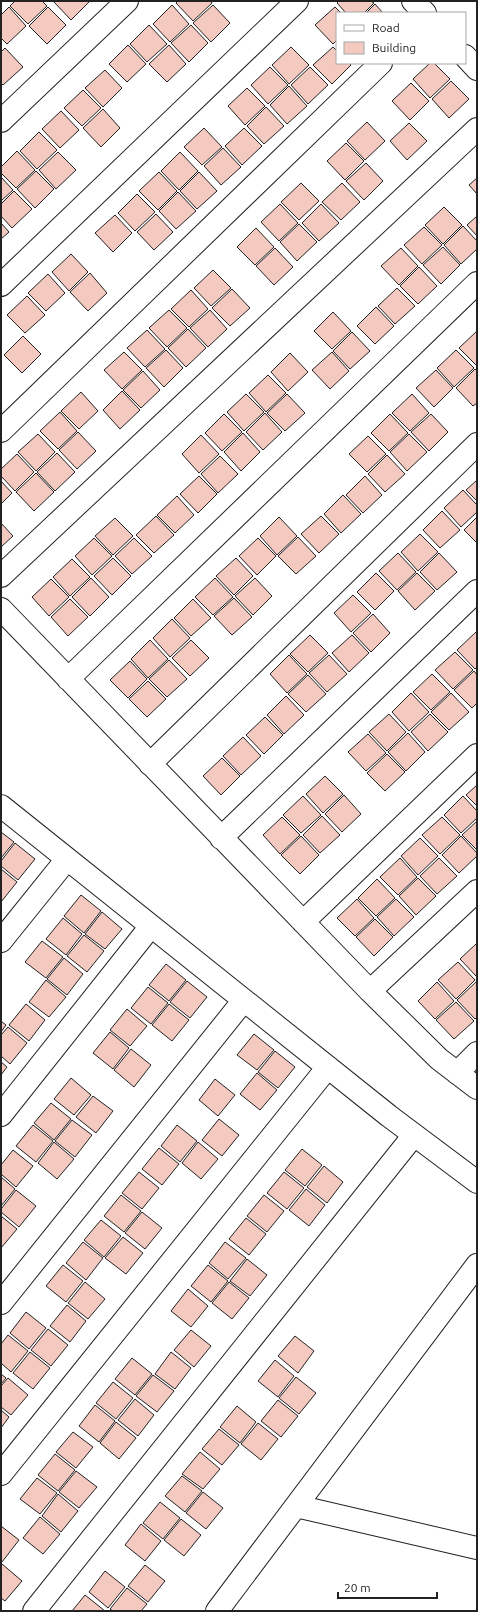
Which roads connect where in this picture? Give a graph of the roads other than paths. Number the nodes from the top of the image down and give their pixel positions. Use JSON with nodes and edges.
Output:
{"nodes":[{"id":1,"x":127,"y":1,"type":"edge"},
{"id":2,"x":297,"y":1,"type":"edge"},
{"id":3,"x":414,"y":1,"type":"edge"},
{"id":4,"x":424,"y":12,"type":"edge"},
{"id":5,"x":466,"y":57,"type":"edge"},
{"id":6,"x":380,"y":64,"type":"edge"},
{"id":7,"x":477,"y":69,"type":"edge"},
{"id":8,"x":1,"y":121,"type":"edge"},
{"id":9,"x":477,"y":129,"type":"edge"},
{"id":10,"x":477,"y":283,"type":"edge"},
{"id":11,"x":1,"y":285,"type":"edge"},
{"id":12,"x":1,"y":431,"type":"edge"},
{"id":13,"x":477,"y":444,"type":"edge"},
{"id":14,"x":1,"y":576,"type":"edge"},
{"id":15,"x":477,"y":591,"type":"edge"},
{"id":16,"x":1,"y":609,"type":"edge"},
{"id":17,"x":68,"y":679,"type":"junction"},
{"id":18,"x":477,"y":755,"type":"edge"},
{"id":19,"x":150,"y":764,"type":"junction"},
{"id":20,"x":1,"y":806,"type":"edge"},
{"id":21,"x":222,"y":838,"type":"junction"},
{"id":22,"x":67,"y":859,"type":"junction"},
{"id":23,"x":477,"y":891,"type":"edge"},
{"id":24,"x":303,"y":922,"type":"junction"},
{"id":25,"x":151,"y":926,"type":"junction"},
{"id":26,"x":1,"y":941,"type":"edge"},
{"id":27,"x":370,"y":991,"type":"junction"},
{"id":28,"x":244,"y":1000,"type":"junction"},
{"id":29,"x":477,"y":1053,"type":"edge"},
{"id":30,"x":328,"y":1067,"type":"junction"},
{"id":31,"x":457,"y":1073,"type":"junction"},
{"id":32,"x":477,"y":1088,"type":"edge"},
{"id":33,"x":1,"y":1115,"type":"edge"},
{"id":34,"x":414,"y":1135,"type":"junction"},
{"id":35,"x":477,"y":1182,"type":"edge"},
{"id":36,"x":477,"y":1265,"type":"edge"},
{"id":37,"x":1,"y":1303,"type":"edge"},
{"id":38,"x":1,"y":1474,"type":"edge"},
{"id":39,"x":296,"y":1506,"type":"junction"},
{"id":40,"x":477,"y":1548,"type":"edge"},
{"id":41,"x":34,"y":1611,"type":"edge"},
{"id":42,"x":217,"y":1611,"type":"edge"}],
"edges":[{"from":1,"to":8,"type":"street"},
{"from":2,"to":11,"type":"street"},
{"from":3,"to":4,"type":"street"},
{"from":5,"to":7,"type":"street"},
{"from":6,"to":12,"type":"street"},
{"from":9,"to":14,"type":"street"},
{"from":10,"to":17,"type":"street"},
{"from":13,"to":19,"type":"street"},
{"from":15,"to":21,"type":"street"},
{"from":16,"to":17,"type":"street"},
{"from":17,"to":19,"type":"street"},
{"from":18,"to":24,"type":"street"},
{"from":19,"to":21,"type":"street"},
{"from":20,"to":22,"type":"street"},
{"from":21,"to":24,"type":"street"},
{"from":22,"to":25,"type":"street"},
{"from":22,"to":26,"type":"street"},
{"from":23,"to":27,"type":"street"},
{"from":24,"to":27,"type":"street"},
{"from":25,"to":28,"type":"street"},
{"from":25,"to":33,"type":"street"},
{"from":27,"to":31,"type":"street"},
{"from":28,"to":30,"type":"street"},
{"from":28,"to":37,"type":"street"},
{"from":29,"to":31,"type":"street"},
{"from":30,"to":34,"type":"street"},
{"from":30,"to":38,"type":"street"},
{"from":31,"to":32,"type":"street"},
{"from":34,"to":35,"type":"street"},
{"from":34,"to":41,"type":"street"},
{"from":36,"to":39,"type":"street"},
{"from":39,"to":40,"type":"street"},
{"from":39,"to":42,"type":"street"}]}
